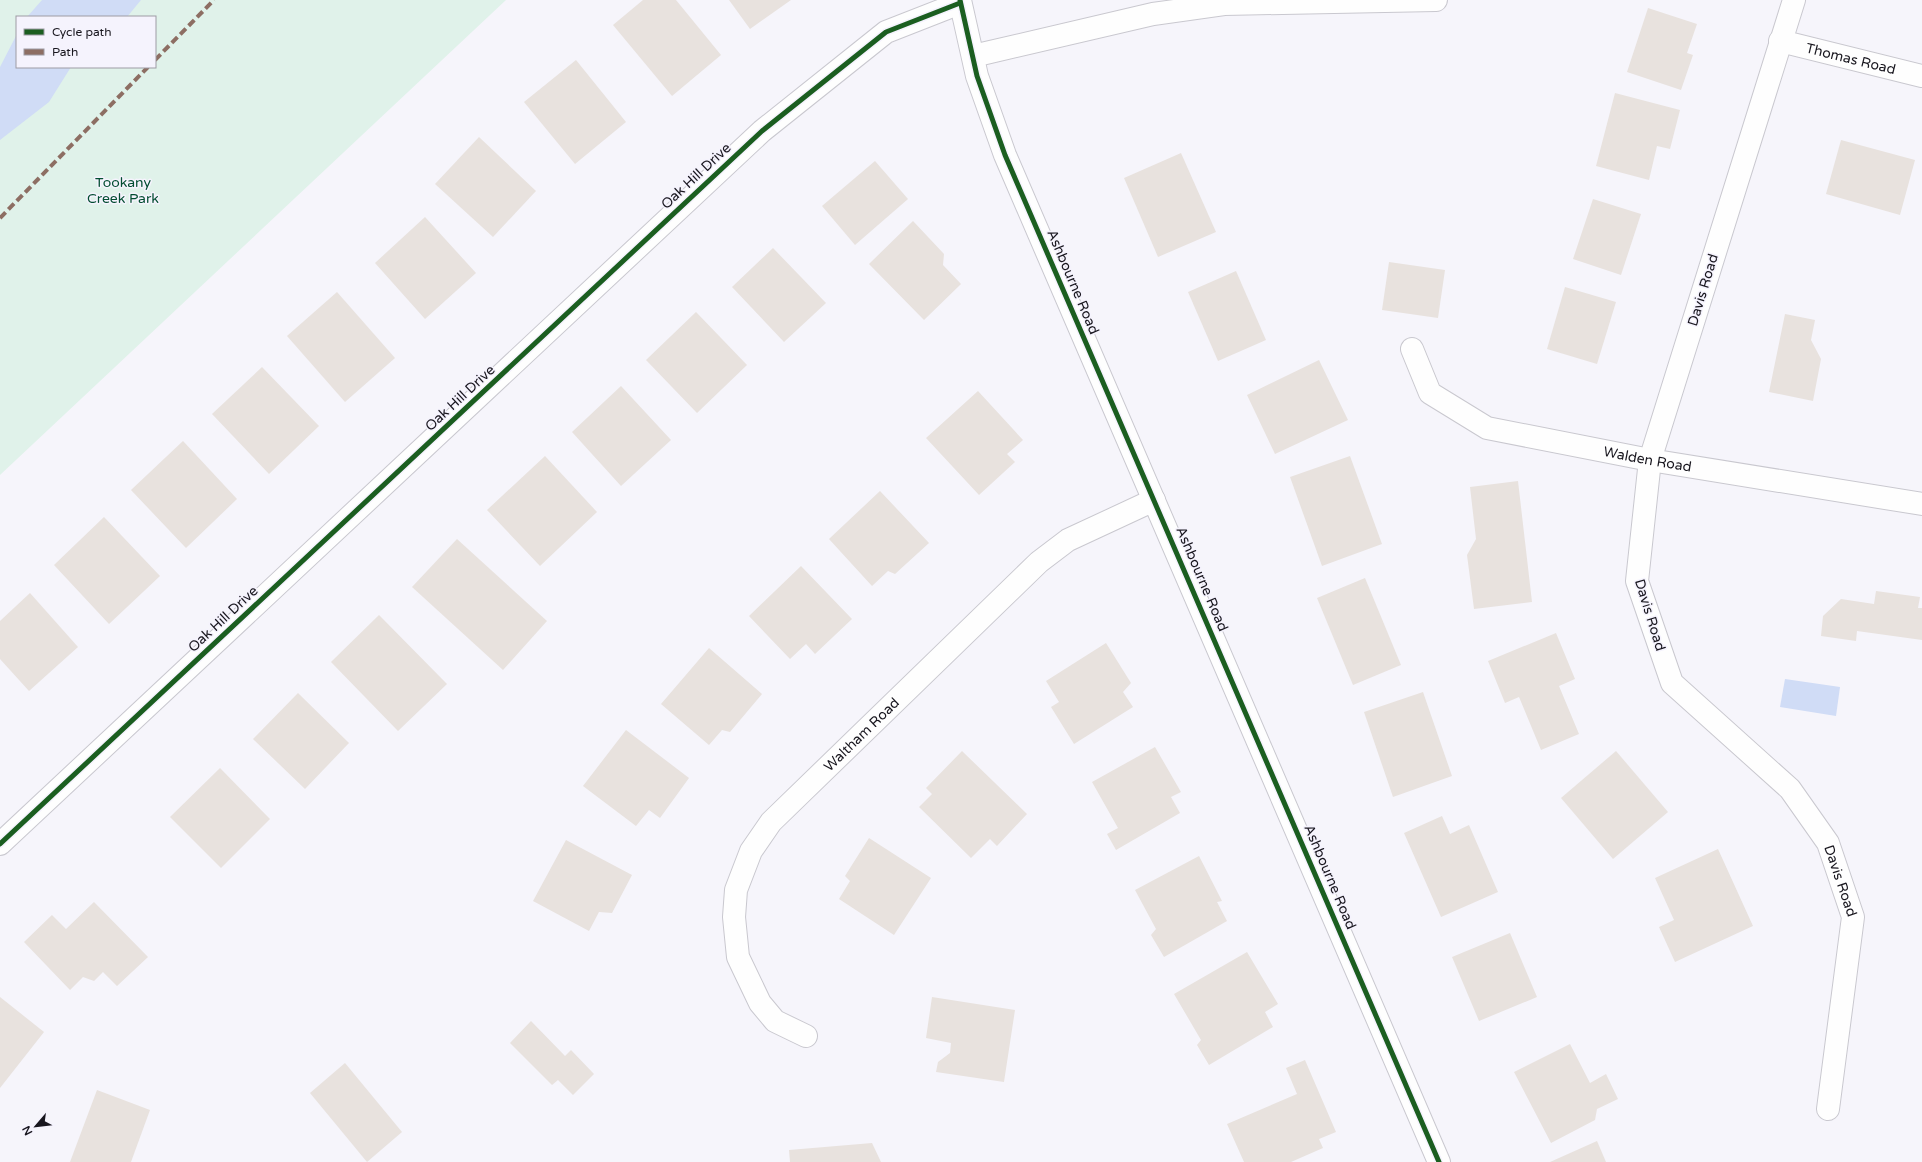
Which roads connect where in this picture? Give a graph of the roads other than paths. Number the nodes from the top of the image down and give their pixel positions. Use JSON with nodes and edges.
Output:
{"nodes":[{"id":1,"x":1436,"y":0,"type":"edge"},
{"id":2,"x":1794,"y":0,"type":"edge"},
{"id":3,"x":960,"y":2,"type":"edge"},
{"id":4,"x":1780,"y":41,"type":"junction"},
{"id":5,"x":972,"y":56,"type":"junction"},
{"id":6,"x":1922,"y":76,"type":"edge"},
{"id":7,"x":1412,"y":349,"type":"dead end"},
{"id":8,"x":1650,"y":460,"type":"junction"},
{"id":9,"x":1154,"y":500,"type":"junction"},
{"id":10,"x":1922,"y":504,"type":"edge"},
{"id":11,"x":0,"y":844,"type":"edge"},
{"id":12,"x":806,"y":1036,"type":"dead end"},
{"id":13,"x":1828,"y":1109,"type":"dead end"},
{"id":14,"x":1439,"y":1162,"type":"edge"}],
"edges":[{"from":1,"to":5,"type":"street"},
{"from":2,"to":4,"type":"street","name":"Davis Road"},
{"from":3,"to":5,"type":"street","name":"Ashbourne Road"},
{"from":3,"to":11,"type":"street","name":"Oak Hill Drive"},
{"from":4,"to":6,"type":"street","name":"Thomas Road"},
{"from":4,"to":8,"type":"street","name":"Davis Road"},
{"from":5,"to":9,"type":"street","name":"Ashbourne Road"},
{"from":7,"to":8,"type":"street","name":"Walden Road"},
{"from":8,"to":10,"type":"street","name":"Walden Road"},
{"from":8,"to":13,"type":"street","name":"Davis Road"},
{"from":9,"to":12,"type":"street","name":"Waltham Road"},
{"from":9,"to":14,"type":"street","name":"Ashbourne Road"}]}
